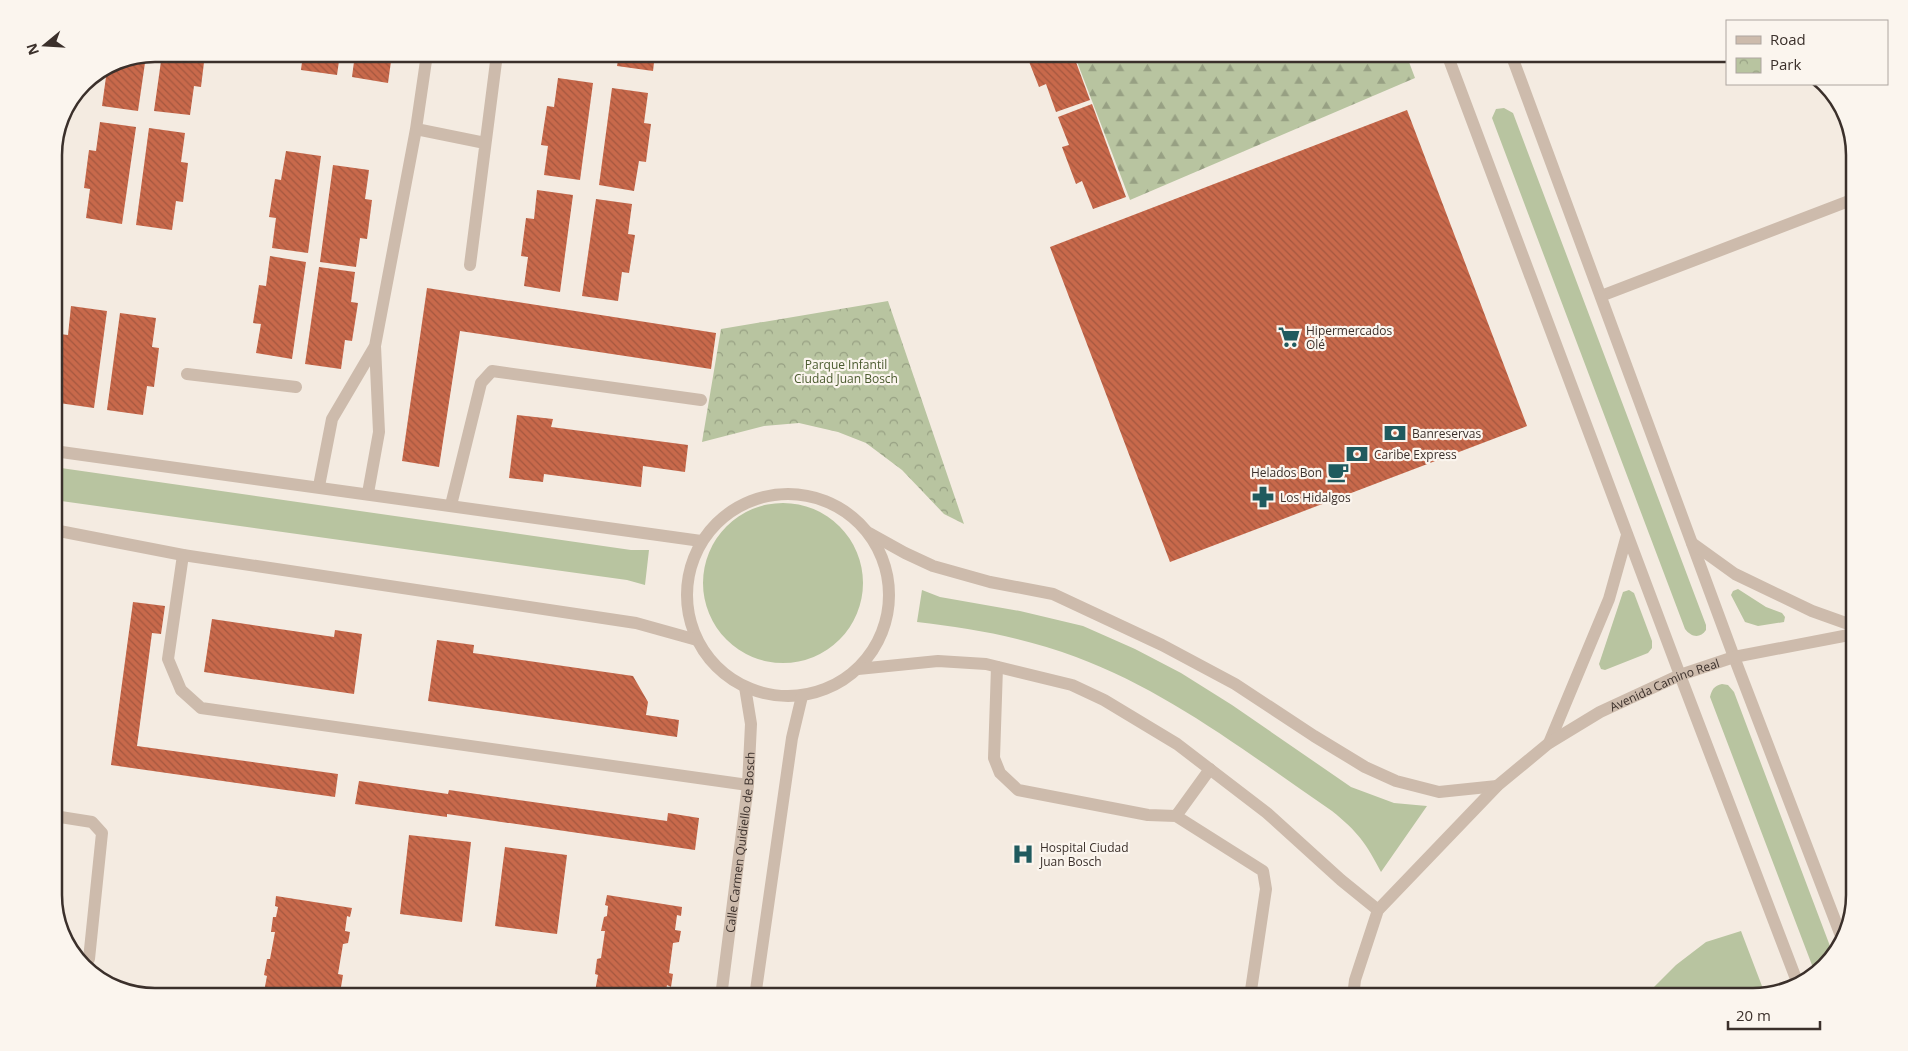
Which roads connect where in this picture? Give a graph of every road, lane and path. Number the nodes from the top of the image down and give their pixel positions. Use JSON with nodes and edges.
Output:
{"nodes":[{"id":1,"x":426,"y":62,"type":"edge"},
{"id":2,"x":496,"y":62,"type":"edge"},
{"id":3,"x":1450,"y":62,"type":"edge"},
{"id":4,"x":1514,"y":62,"type":"edge"},
{"id":5,"x":416,"y":129,"type":"junction"},
{"id":6,"x":485,"y":143,"type":"junction"},
{"id":7,"x":1845,"y":203,"type":"edge"},
{"id":8,"x":470,"y":265,"type":"dead end"},
{"id":9,"x":1601,"y":296,"type":"junction"},
{"id":10,"x":375,"y":346,"type":"junction"},
{"id":11,"x":187,"y":374,"type":"dead end"},
{"id":12,"x":296,"y":387,"type":"dead end"},
{"id":13,"x":701,"y":400,"type":"dead end"},
{"id":14,"x":63,"y":451,"type":"edge"},
{"id":15,"x":319,"y":486,"type":"junction"},
{"id":16,"x":368,"y":493,"type":"junction"},
{"id":17,"x":451,"y":505,"type":"junction"},
{"id":18,"x":63,"y":532,"type":"edge"},
{"id":19,"x":869,"y":533,"type":"junction"},
{"id":20,"x":1627,"y":535,"type":"junction"},
{"id":21,"x":701,"y":541,"type":"junction"},
{"id":22,"x":1692,"y":543,"type":"junction"},
{"id":23,"x":183,"y":555,"type":"junction"},
{"id":24,"x":1846,"y":623,"type":"edge"},
{"id":25,"x":1846,"y":636,"type":"edge"},
{"id":26,"x":697,"y":640,"type":"junction"},
{"id":27,"x":1734,"y":657,"type":"junction"},
{"id":28,"x":997,"y":667,"type":"junction"},
{"id":29,"x":858,"y":669,"type":"junction"},
{"id":30,"x":1680,"y":675,"type":"junction"},
{"id":31,"x":745,"y":687,"type":"junction"},
{"id":32,"x":802,"y":696,"type":"junction"},
{"id":33,"x":1549,"y":744,"type":"junction"},
{"id":34,"x":1210,"y":769,"type":"junction"},
{"id":35,"x":748,"y":785,"type":"junction"},
{"id":36,"x":1497,"y":786,"type":"junction"},
{"id":37,"x":1176,"y":816,"type":"junction"},
{"id":38,"x":63,"y":817,"type":"edge"},
{"id":39,"x":1378,"y":910,"type":"junction"},
{"id":40,"x":1839,"y":930,"type":"edge"},
{"id":41,"x":89,"y":959,"type":"dead end"},
{"id":42,"x":1796,"y":978,"type":"edge"},
{"id":43,"x":723,"y":988,"type":"edge"},
{"id":44,"x":756,"y":988,"type":"edge"},
{"id":45,"x":1251,"y":988,"type":"edge"},
{"id":46,"x":1354,"y":988,"type":"edge"}],
"edges":[{"from":1,"to":5,"type":"street"},
{"from":2,"to":6,"type":"street"},
{"from":3,"to":20,"type":"street"},
{"from":4,"to":9,"type":"street"},
{"from":5,"to":6,"type":"street"},
{"from":5,"to":10,"type":"street"},
{"from":6,"to":8,"type":"street"},
{"from":7,"to":9,"type":"street"},
{"from":9,"to":22,"type":"street"},
{"from":10,"to":15,"type":"street"},
{"from":10,"to":16,"type":"street"},
{"from":11,"to":12,"type":"street"},
{"from":13,"to":17,"type":"street"},
{"from":14,"to":15,"type":"street"},
{"from":15,"to":16,"type":"street"},
{"from":16,"to":17,"type":"street"},
{"from":17,"to":21,"type":"street"},
{"from":18,"to":23,"type":"street"},
{"from":19,"to":21,"type":"street"},
{"from":19,"to":29,"type":"street"},
{"from":19,"to":36,"type":"street"},
{"from":20,"to":30,"type":"street"},
{"from":20,"to":33,"type":"street"},
{"from":21,"to":26,"type":"street"},
{"from":22,"to":24,"type":"street"},
{"from":22,"to":27,"type":"street"},
{"from":23,"to":26,"type":"street"},
{"from":23,"to":35,"type":"street"},
{"from":25,"to":27,"type":"street","name":"Avenida Camino Real"},
{"from":26,"to":31,"type":"street"},
{"from":27,"to":30,"type":"street","name":"Avenida Camino Real"},
{"from":27,"to":40,"type":"street"},
{"from":28,"to":29,"type":"street"},
{"from":28,"to":34,"type":"street"},
{"from":28,"to":37,"type":"street"},
{"from":29,"to":32,"type":"street"},
{"from":30,"to":33,"type":"street","name":"Avenida Camino Real"},
{"from":30,"to":42,"type":"street"},
{"from":31,"to":32,"type":"street"},
{"from":31,"to":35,"type":"street","name":"Calle Carmen Quidiello de Bosch"},
{"from":32,"to":44,"type":"street"},
{"from":33,"to":36,"type":"street","name":"Avenida Camino Real"},
{"from":34,"to":37,"type":"street"},
{"from":34,"to":39,"type":"street"},
{"from":35,"to":43,"type":"street","name":"Calle Carmen Quidiello de Bosch"},
{"from":36,"to":39,"type":"street","name":"Avenida Camino Real"},
{"from":37,"to":45,"type":"street"},
{"from":38,"to":41,"type":"street"},
{"from":39,"to":46,"type":"street"}]}
